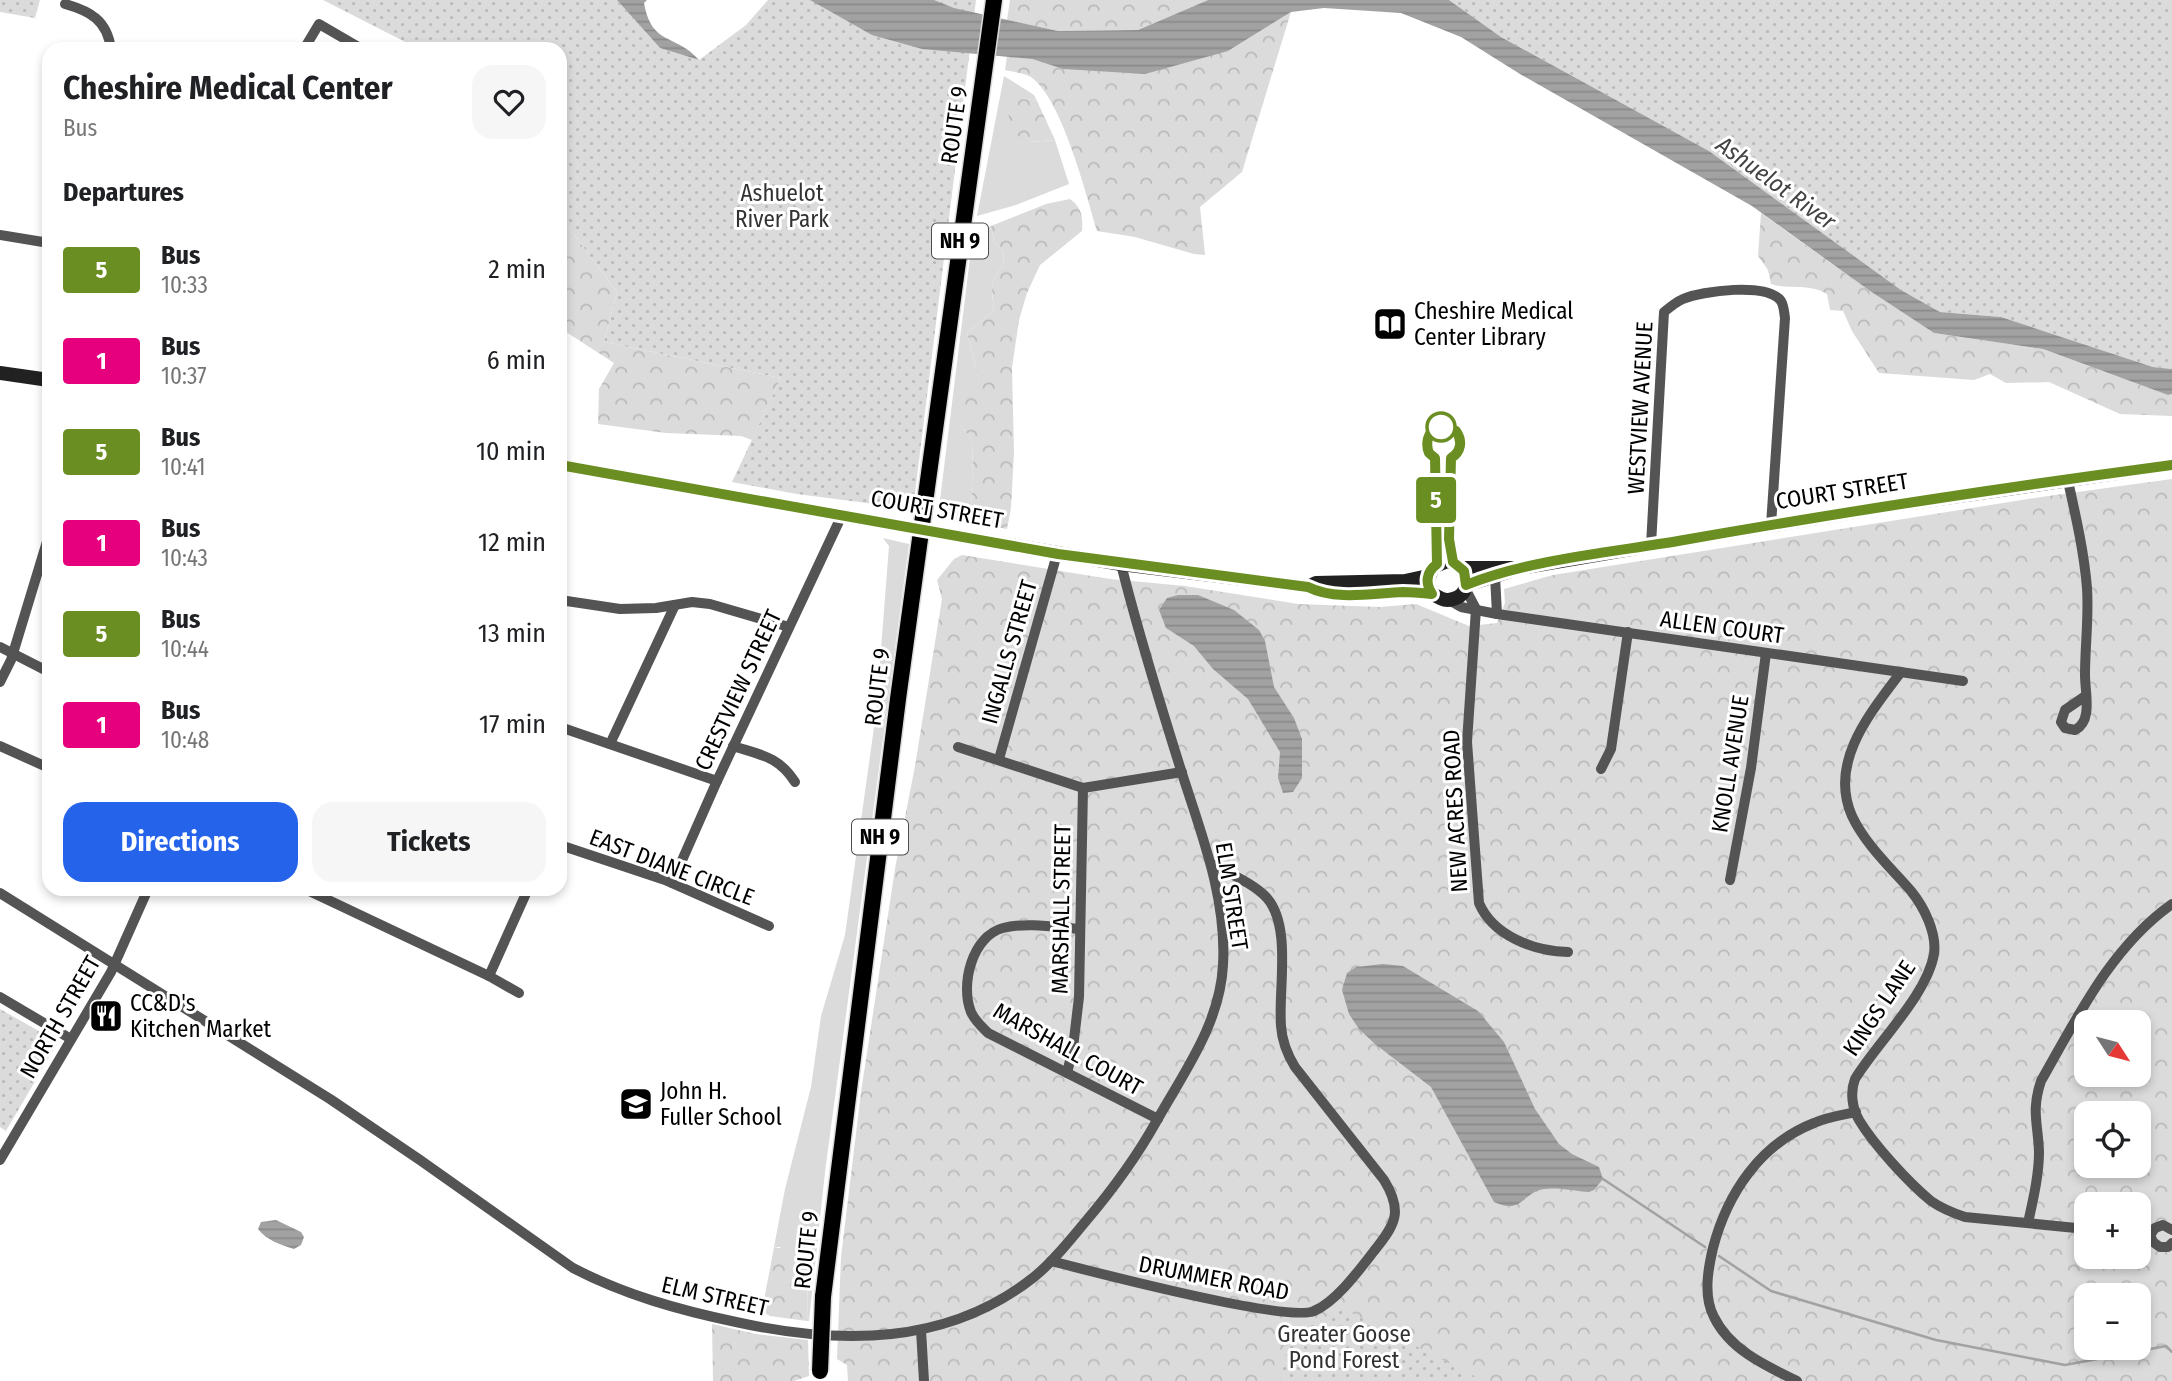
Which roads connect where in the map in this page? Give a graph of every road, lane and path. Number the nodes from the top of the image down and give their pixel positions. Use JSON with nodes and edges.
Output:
{"nodes":[{"id":1,"x":994,"y":0,"type":"edge"},
{"id":2,"x":65,"y":4,"type":"dead end"},
{"id":3,"x":110,"y":42,"type":"edge"},
{"id":4,"x":308,"y":42,"type":"edge"},
{"id":5,"x":350,"y":42,"type":"edge"},
{"id":6,"x":0,"y":235,"type":"edge"},
{"id":7,"x":42,"y":242,"type":"edge"},
{"id":8,"x":0,"y":373,"type":"edge"},
{"id":9,"x":42,"y":379,"type":"edge"},
{"id":10,"x":2172,"y":465,"type":"edge"},
{"id":11,"x":567,"y":466,"type":"edge"},
{"id":12,"x":2068,"y":481,"type":"junction"},
{"id":13,"x":842,"y":515,"type":"junction"},
{"id":14,"x":1771,"y":525,"type":"junction"},
{"id":15,"x":1651,"y":545,"type":"junction"},
{"id":16,"x":1058,"y":554,"type":"junction"},
{"id":17,"x":42,"y":558,"type":"edge"},
{"id":18,"x":1121,"y":564,"type":"junction"},
{"id":19,"x":1461,"y":568,"type":"junction"},
{"id":20,"x":1520,"y":568,"type":"junction"},
{"id":21,"x":1428,"y":576,"type":"junction"},
{"id":22,"x":1495,"y":576,"type":"junction"},
{"id":23,"x":1308,"y":587,"type":"junction"},
{"id":24,"x":1465,"y":587,"type":"junction"},
{"id":25,"x":1432,"y":594,"type":"junction"},
{"id":26,"x":1449,"y":600,"type":"junction"},
{"id":27,"x":567,"y":601,"type":"edge"},
{"id":28,"x":674,"y":605,"type":"junction"},
{"id":29,"x":1476,"y":609,"type":"junction"},
{"id":30,"x":1497,"y":614,"type":"junction"},
{"id":31,"x":789,"y":627,"type":"junction"},
{"id":32,"x":1628,"y":632,"type":"junction"},
{"id":33,"x":0,"y":647,"type":"edge"},
{"id":34,"x":1766,"y":653,"type":"junction"},
{"id":35,"x":13,"y":654,"type":"junction"},
{"id":36,"x":42,"y":668,"type":"edge"},
{"id":37,"x":1901,"y":673,"type":"junction"},
{"id":38,"x":1963,"y":681,"type":"dead end"},
{"id":39,"x":0,"y":682,"type":"edge"},
{"id":40,"x":2084,"y":697,"type":"dead end"},
{"id":41,"x":567,"y":729,"type":"edge"},
{"id":42,"x":610,"y":744,"type":"junction"},
{"id":43,"x":0,"y":746,"type":"edge"},
{"id":44,"x":733,"y":746,"type":"junction"},
{"id":45,"x":958,"y":747,"type":"dead end"},
{"id":46,"x":999,"y":760,"type":"junction"},
{"id":47,"x":42,"y":765,"type":"edge"},
{"id":48,"x":1601,"y":769,"type":"dead end"},
{"id":49,"x":1182,"y":772,"type":"junction"},
{"id":50,"x":717,"y":781,"type":"junction"},
{"id":51,"x":795,"y":782,"type":"dead end"},
{"id":52,"x":1083,"y":788,"type":"junction"},
{"id":53,"x":567,"y":847,"type":"edge"},
{"id":54,"x":1212,"y":864,"type":"junction"},
{"id":55,"x":1730,"y":880,"type":"dead end"},
{"id":56,"x":672,"y":883,"type":"junction"},
{"id":57,"x":0,"y":893,"type":"edge"},
{"id":58,"x":145,"y":896,"type":"edge"},
{"id":59,"x":320,"y":896,"type":"edge"},
{"id":60,"x":525,"y":896,"type":"edge"},
{"id":61,"x":2172,"y":904,"type":"edge"},
{"id":62,"x":769,"y":926,"type":"dead end"},
{"id":63,"x":1080,"y":929,"type":"junction"},
{"id":64,"x":1568,"y":952,"type":"dead end"},
{"id":65,"x":114,"y":963,"type":"junction"},
{"id":66,"x":489,"y":976,"type":"junction"},
{"id":67,"x":519,"y":993,"type":"dead end"},
{"id":68,"x":0,"y":997,"type":"edge"},
{"id":69,"x":71,"y":1039,"type":"junction"},
{"id":70,"x":1067,"y":1073,"type":"junction"},
{"id":71,"x":1856,"y":1112,"type":"junction"},
{"id":72,"x":1158,"y":1119,"type":"junction"},
{"id":73,"x":0,"y":1160,"type":"edge"},
{"id":74,"x":2028,"y":1223,"type":"junction"},
{"id":75,"x":2074,"y":1228,"type":"edge"},
{"id":76,"x":2172,"y":1230,"type":"edge"},
{"id":77,"x":2151,"y":1233,"type":"edge"},
{"id":78,"x":2151,"y":1237,"type":"edge"},
{"id":79,"x":2172,"y":1243,"type":"edge"},
{"id":80,"x":1051,"y":1261,"type":"junction"},
{"id":81,"x":921,"y":1330,"type":"junction"},
{"id":82,"x":821,"y":1376,"type":"edge"},
{"id":83,"x":924,"y":1381,"type":"edge"},
{"id":84,"x":1797,"y":1381,"type":"edge"}],
"edges":[{"from":1,"to":82,"type":"highway","name":"ROUTE 9","number":"NH 9","bridge":true},
{"from":2,"to":3,"type":"street"},
{"from":4,"to":5,"type":"street"},
{"from":6,"to":7,"type":"street"},
{"from":8,"to":9,"type":"main road"},
{"from":10,"to":12,"type":"main road","name":"COURT STREET"},
{"from":11,"to":13,"type":"main road","name":"COURT STREET"},
{"from":12,"to":14,"type":"main road","name":"COURT STREET"},
{"from":12,"to":40,"type":"street"},
{"from":13,"to":16,"type":"main road","name":"COURT STREET","bridge":true},
{"from":13,"to":31,"type":"street","name":"CRESTVIEW STREET"},
{"from":14,"to":15,"type":"main road","name":"COURT STREET"},
{"from":14,"to":15,"type":"street","name":"WESTVIEW AVENUE"},
{"from":15,"to":20,"type":"main road","name":"COURT STREET"},
{"from":16,"to":18,"type":"main road","name":"COURT STREET"},
{"from":16,"to":46,"type":"street","name":"INGALLS STREET"},
{"from":17,"to":35,"type":"street"},
{"from":18,"to":23,"type":"main road","name":"COURT STREET"},
{"from":18,"to":49,"type":"street","name":"ELM STREET"},
{"from":19,"to":20,"type":"main road","name":"COURT STREET"},
{"from":19,"to":21,"type":"main road","name":"COURT STREET"},
{"from":19,"to":24,"type":"main road"},
{"from":20,"to":22,"type":"main road","name":"COURT STREET"},
{"from":21,"to":23,"type":"main road","name":"COURT STREET"},
{"from":21,"to":25,"type":"main road"},
{"from":22,"to":24,"type":"main road","name":"COURT STREET"},
{"from":22,"to":30,"type":"street"},
{"from":23,"to":25,"type":"main road","name":"COURT STREET"},
{"from":24,"to":26,"type":"main road","name":"COURT STREET"},
{"from":24,"to":29,"type":"street"},
{"from":25,"to":26,"type":"main road","name":"COURT STREET"},
{"from":26,"to":29,"type":"street","name":"ALLEN COURT"},
{"from":27,"to":28,"type":"street"},
{"from":28,"to":31,"type":"street"},
{"from":28,"to":42,"type":"street"},
{"from":29,"to":30,"type":"street","name":"ALLEN COURT"},
{"from":29,"to":64,"type":"street","name":"NEW ACRES ROAD"},
{"from":30,"to":32,"type":"street","name":"ALLEN COURT"},
{"from":31,"to":44,"type":"street","name":"CRESTVIEW STREET"},
{"from":32,"to":34,"type":"street","name":"ALLEN COURT"},
{"from":32,"to":48,"type":"street"},
{"from":33,"to":35,"type":"street"},
{"from":34,"to":37,"type":"street","name":"ALLEN COURT"},
{"from":34,"to":55,"type":"street","name":"KNOLL AVENUE"},
{"from":35,"to":36,"type":"street"},
{"from":35,"to":39,"type":"street"},
{"from":37,"to":38,"type":"street","name":"ALLEN COURT"},
{"from":37,"to":71,"type":"street","name":"KINGS LANE"},
{"from":41,"to":42,"type":"street"},
{"from":42,"to":50,"type":"street"},
{"from":43,"to":47,"type":"street"},
{"from":44,"to":50,"type":"street","name":"CRESTVIEW STREET"},
{"from":44,"to":51,"type":"street"},
{"from":45,"to":46,"type":"street"},
{"from":46,"to":52,"type":"street"},
{"from":49,"to":52,"type":"street"},
{"from":49,"to":54,"type":"street","name":"ELM STREET"},
{"from":50,"to":56,"type":"street","name":"CRESTVIEW STREET"},
{"from":52,"to":63,"type":"street","name":"MARSHALL STREET"},
{"from":53,"to":56,"type":"street","name":"EAST DIANE CIRCLE"},
{"from":54,"to":72,"type":"street","name":"ELM STREET"},
{"from":54,"to":80,"type":"street","name":"DRUMMER ROAD"},
{"from":56,"to":62,"type":"street","name":"EAST DIANE CIRCLE"},
{"from":57,"to":65,"type":"street","name":"ELM STREET"},
{"from":58,"to":65,"type":"street","name":"NORTH STREET"},
{"from":59,"to":66,"type":"street"},
{"from":60,"to":66,"type":"street"},
{"from":61,"to":74,"type":"street"},
{"from":63,"to":70,"type":"street","name":"MARSHALL STREET"},
{"from":63,"to":70,"type":"street","name":"MARSHALL COURT"},
{"from":65,"to":69,"type":"street","name":"NORTH STREET"},
{"from":65,"to":81,"type":"street","name":"ELM STREET"},
{"from":66,"to":67,"type":"street"},
{"from":68,"to":69,"type":"street"},
{"from":69,"to":73,"type":"street","name":"NORTH STREET"},
{"from":70,"to":72,"type":"street","name":"MARSHALL COURT"},
{"from":71,"to":74,"type":"street"},
{"from":71,"to":84,"type":"street"},
{"from":72,"to":80,"type":"street","name":"ELM STREET"},
{"from":74,"to":75,"type":"street"},
{"from":76,"to":77,"type":"street"},
{"from":78,"to":79,"type":"street"},
{"from":80,"to":81,"type":"street","name":"ELM STREET"},
{"from":81,"to":83,"type":"street"}]}
